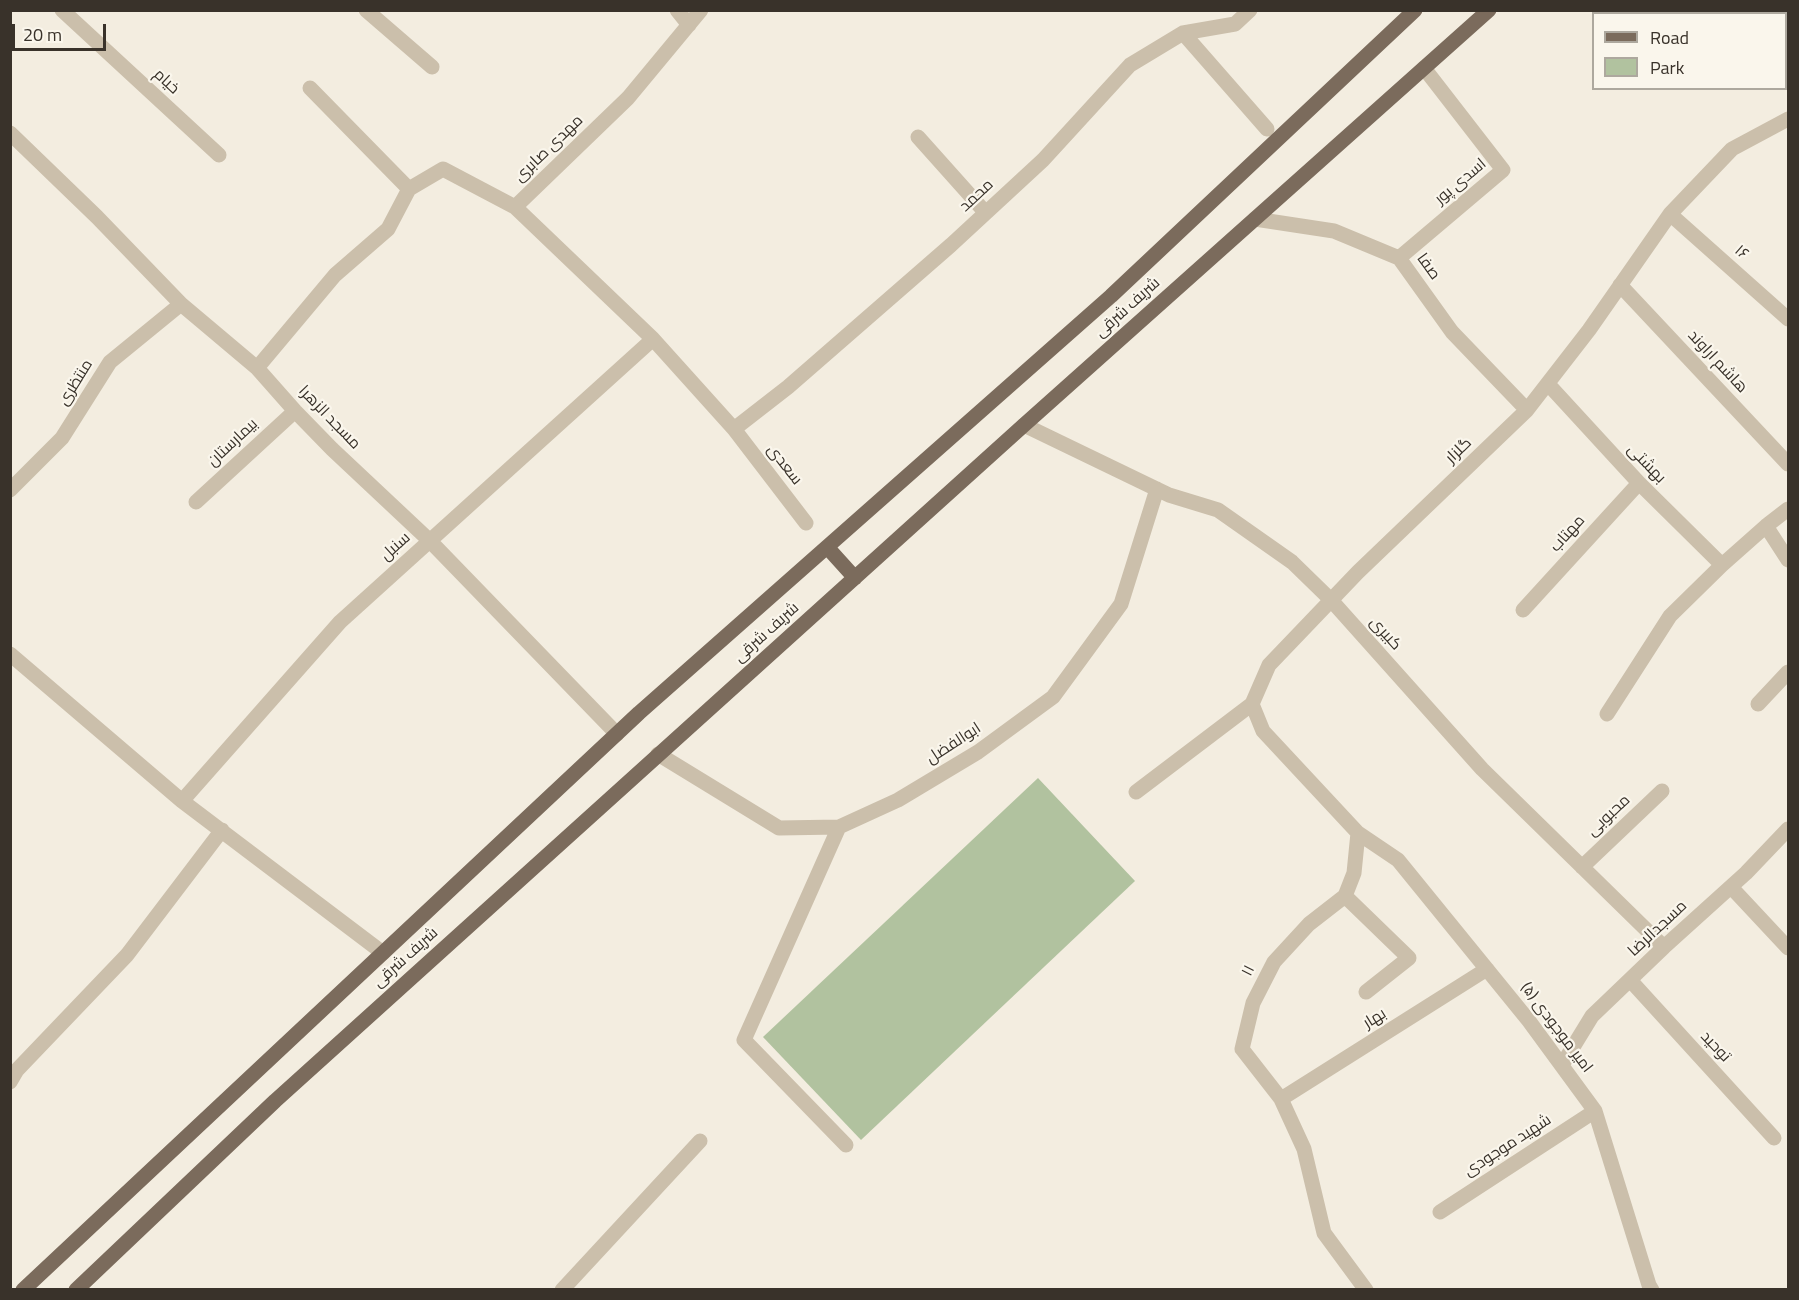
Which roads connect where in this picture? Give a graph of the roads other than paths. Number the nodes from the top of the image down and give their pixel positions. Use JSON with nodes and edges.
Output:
{"nodes":[{"id":1,"x":62,"y":10,"type":"edge"},
{"id":2,"x":366,"y":10,"type":"edge"},
{"id":3,"x":677,"y":10,"type":"edge"},
{"id":4,"x":701,"y":10,"type":"edge"},
{"id":5,"x":1250,"y":10,"type":"edge"},
{"id":6,"x":1415,"y":10,"type":"edge"},
{"id":7,"x":1489,"y":10,"type":"edge"},
{"id":8,"x":689,"y":25,"type":"junction"},
{"id":9,"x":1183,"y":33,"type":"junction"},
{"id":10,"x":432,"y":67,"type":"dead end"},
{"id":11,"x":1425,"y":68,"type":"junction"},
{"id":12,"x":310,"y":88,"type":"dead end"},
{"id":13,"x":1788,"y":119,"type":"edge"},
{"id":14,"x":1267,"y":129,"type":"dead end"},
{"id":15,"x":10,"y":133,"type":"edge"},
{"id":16,"x":918,"y":137,"type":"dead end"},
{"id":17,"x":219,"y":155,"type":"dead end"},
{"id":18,"x":409,"y":189,"type":"junction"},
{"id":19,"x":515,"y":207,"type":"junction"},
{"id":20,"x":985,"y":212,"type":"junction"},
{"id":21,"x":1670,"y":214,"type":"junction"},
{"id":22,"x":1255,"y":219,"type":"junction"},
{"id":23,"x":1399,"y":258,"type":"junction"},
{"id":24,"x":1620,"y":285,"type":"junction"},
{"id":25,"x":181,"y":304,"type":"junction"},
{"id":26,"x":1788,"y":319,"type":"edge"},
{"id":27,"x":653,"y":339,"type":"junction"},
{"id":28,"x":257,"y":368,"type":"junction"},
{"id":29,"x":1548,"y":384,"type":"junction"},
{"id":30,"x":295,"y":411,"type":"junction"},
{"id":31,"x":1527,"y":411,"type":"junction"},
{"id":32,"x":1024,"y":425,"type":"junction"},
{"id":33,"x":734,"y":429,"type":"junction"},
{"id":34,"x":1788,"y":464,"type":"edge"},
{"id":35,"x":1639,"y":483,"type":"junction"},
{"id":36,"x":1157,"y":489,"type":"junction"},
{"id":37,"x":10,"y":490,"type":"edge"},
{"id":38,"x":196,"y":502,"type":"dead end"},
{"id":39,"x":1788,"y":509,"type":"edge"},
{"id":40,"x":806,"y":523,"type":"dead end"},
{"id":41,"x":1766,"y":526,"type":"junction"},
{"id":42,"x":430,"y":541,"type":"junction"},
{"id":43,"x":827,"y":547,"type":"junction"},
{"id":44,"x":1788,"y":560,"type":"edge"},
{"id":45,"x":1722,"y":565,"type":"junction"},
{"id":46,"x":855,"y":578,"type":"junction"},
{"id":47,"x":1331,"y":600,"type":"junction"},
{"id":48,"x":1523,"y":610,"type":"dead end"},
{"id":49,"x":10,"y":654,"type":"edge"},
{"id":50,"x":1788,"y":672,"type":"edge"},
{"id":51,"x":1252,"y":704,"type":"junction"},
{"id":52,"x":1758,"y":704,"type":"dead end"},
{"id":53,"x":1607,"y":714,"type":"dead end"},
{"id":54,"x":617,"y":734,"type":"junction"},
{"id":55,"x":658,"y":754,"type":"junction"},
{"id":56,"x":1662,"y":791,"type":"dead end"},
{"id":57,"x":1136,"y":792,"type":"dead end"},
{"id":58,"x":182,"y":801,"type":"junction"},
{"id":59,"x":839,"y":827,"type":"junction"},
{"id":60,"x":1788,"y":829,"type":"edge"},
{"id":61,"x":222,"y":830,"type":"junction"},
{"id":62,"x":1358,"y":833,"type":"junction"},
{"id":63,"x":1582,"y":867,"type":"junction"},
{"id":64,"x":1731,"y":886,"type":"junction"},
{"id":65,"x":1345,"y":896,"type":"junction"},
{"id":66,"x":1664,"y":947,"type":"junction"},
{"id":67,"x":1788,"y":948,"type":"edge"},
{"id":68,"x":383,"y":953,"type":"junction"},
{"id":69,"x":1487,"y":969,"type":"junction"},
{"id":70,"x":1630,"y":980,"type":"junction"},
{"id":71,"x":1366,"y":992,"type":"dead end"},
{"id":72,"x":1563,"y":1065,"type":"junction"},
{"id":73,"x":10,"y":1082,"type":"edge"},
{"id":74,"x":1281,"y":1099,"type":"junction"},
{"id":75,"x":1595,"y":1111,"type":"junction"},
{"id":76,"x":1774,"y":1138,"type":"dead end"},
{"id":77,"x":700,"y":1141,"type":"dead end"},
{"id":78,"x":846,"y":1145,"type":"dead end"},
{"id":79,"x":1440,"y":1212,"type":"dead end"},
{"id":80,"x":1647,"y":1288,"type":"edge"},
{"id":81,"x":23,"y":1290,"type":"edge"},
{"id":82,"x":76,"y":1290,"type":"edge"},
{"id":83,"x":562,"y":1290,"type":"edge"},
{"id":84,"x":1366,"y":1290,"type":"edge"}],
"edges":[{"from":1,"to":17,"type":"street","name":"خیام"},
{"from":2,"to":10,"type":"street"},
{"from":3,"to":8,"type":"street"},
{"from":4,"to":8,"type":"street","name":"مهدی صابری"},
{"from":5,"to":9,"type":"street","name":"محمد"},
{"from":6,"to":43,"type":"main road","name":"شریف شرقی"},
{"from":7,"to":11,"type":"main road","name":"شریف شرقی"},
{"from":8,"to":19,"type":"street","name":"مهدی صابری"},
{"from":9,"to":14,"type":"street"},
{"from":9,"to":20,"type":"street","name":"محمد"},
{"from":11,"to":22,"type":"main road","name":"شریف شرقی"},
{"from":11,"to":23,"type":"street","name":"اسدی پور"},
{"from":12,"to":18,"type":"street"},
{"from":13,"to":21,"type":"street","name":"گلزار"},
{"from":15,"to":25,"type":"street","name":"مسجد الزهرا"},
{"from":16,"to":20,"type":"street"},
{"from":18,"to":19,"type":"street","name":"مهدی صابری"},
{"from":18,"to":28,"type":"street"},
{"from":19,"to":27,"type":"street","name":"سعدی"},
{"from":20,"to":33,"type":"street","name":"محمد"},
{"from":21,"to":24,"type":"street","name":"گلزار"},
{"from":21,"to":26,"type":"street","name":"۱۶"},
{"from":22,"to":23,"type":"street","name":"صفا"},
{"from":22,"to":32,"type":"main road","name":"شریف شرقی"},
{"from":23,"to":31,"type":"street","name":"صفا"},
{"from":24,"to":29,"type":"street","name":"گلزار"},
{"from":24,"to":34,"type":"street","name":"هاشم اراوند"},
{"from":25,"to":28,"type":"street","name":"مسجد الزهرا"},
{"from":25,"to":37,"type":"street","name":"منتظری"},
{"from":27,"to":33,"type":"street","name":"سعدی"},
{"from":27,"to":42,"type":"street","name":"سنبل"},
{"from":28,"to":30,"type":"street","name":"مسجد الزهرا"},
{"from":29,"to":31,"type":"street","name":"گلزار"},
{"from":29,"to":35,"type":"street","name":"بهشتی"},
{"from":30,"to":38,"type":"street","name":"بیمارستان"},
{"from":30,"to":42,"type":"street","name":"مسجد الزهرا"},
{"from":31,"to":47,"type":"street","name":"گلزار"},
{"from":32,"to":36,"type":"street","name":"کبیری"},
{"from":32,"to":46,"type":"main road","name":"شریف شرقی"},
{"from":33,"to":40,"type":"street","name":"سعدی"},
{"from":35,"to":45,"type":"street","name":"بهشتی"},
{"from":35,"to":48,"type":"street","name":"مهتاب"},
{"from":36,"to":47,"type":"street","name":"کبیری"},
{"from":36,"to":59,"type":"street","name":"ابوالفضل"},
{"from":39,"to":41,"type":"street"},
{"from":41,"to":44,"type":"street"},
{"from":41,"to":45,"type":"street"},
{"from":42,"to":54,"type":"street","name":"مسجد الزهرا"},
{"from":42,"to":58,"type":"street","name":"سنبل"},
{"from":43,"to":46,"type":"main road"},
{"from":43,"to":54,"type":"main road","name":"شریف شرقی"},
{"from":45,"to":53,"type":"street"},
{"from":46,"to":55,"type":"main road","name":"شریف شرقی"},
{"from":47,"to":51,"type":"street","name":"گلزار"},
{"from":47,"to":63,"type":"street","name":"کبیری"},
{"from":49,"to":58,"type":"street"},
{"from":50,"to":52,"type":"street"},
{"from":51,"to":57,"type":"street","name":"گلزار"},
{"from":51,"to":62,"type":"street"},
{"from":54,"to":68,"type":"main road","name":"شریف شرقی"},
{"from":55,"to":59,"type":"street","name":"ابوالفضل"},
{"from":55,"to":82,"type":"main road","name":"شریف شرقی"},
{"from":56,"to":63,"type":"street","name":"محبوبی"},
{"from":58,"to":61,"type":"street"},
{"from":59,"to":78,"type":"street"},
{"from":60,"to":64,"type":"street","name":"مسجدالرضا"},
{"from":61,"to":68,"type":"street"},
{"from":61,"to":73,"type":"street"},
{"from":62,"to":65,"type":"street"},
{"from":62,"to":69,"type":"street","name":"امیر موجودی (۵)"},
{"from":63,"to":66,"type":"street","name":"کبیری"},
{"from":64,"to":66,"type":"street","name":"مسجدالرضا"},
{"from":64,"to":67,"type":"street"},
{"from":65,"to":71,"type":"street"},
{"from":65,"to":74,"type":"street","name":"۱۱"},
{"from":66,"to":70,"type":"street","name":"مسجدالرضا"},
{"from":68,"to":81,"type":"main road","name":"شریف شرقی"},
{"from":69,"to":72,"type":"street","name":"امیر موجودی (۵)"},
{"from":69,"to":74,"type":"street","name":"بهار"},
{"from":70,"to":72,"type":"street","name":"مسجدالرضا"},
{"from":70,"to":76,"type":"street","name":"توحید"},
{"from":72,"to":75,"type":"street","name":"امیر موجودی (۵)"},
{"from":74,"to":84,"type":"street","name":"۱۱"},
{"from":75,"to":79,"type":"street","name":"شهید موجودی"},
{"from":75,"to":80,"type":"street","name":"امیر موجودی (۵)"},
{"from":77,"to":83,"type":"street"}]}
